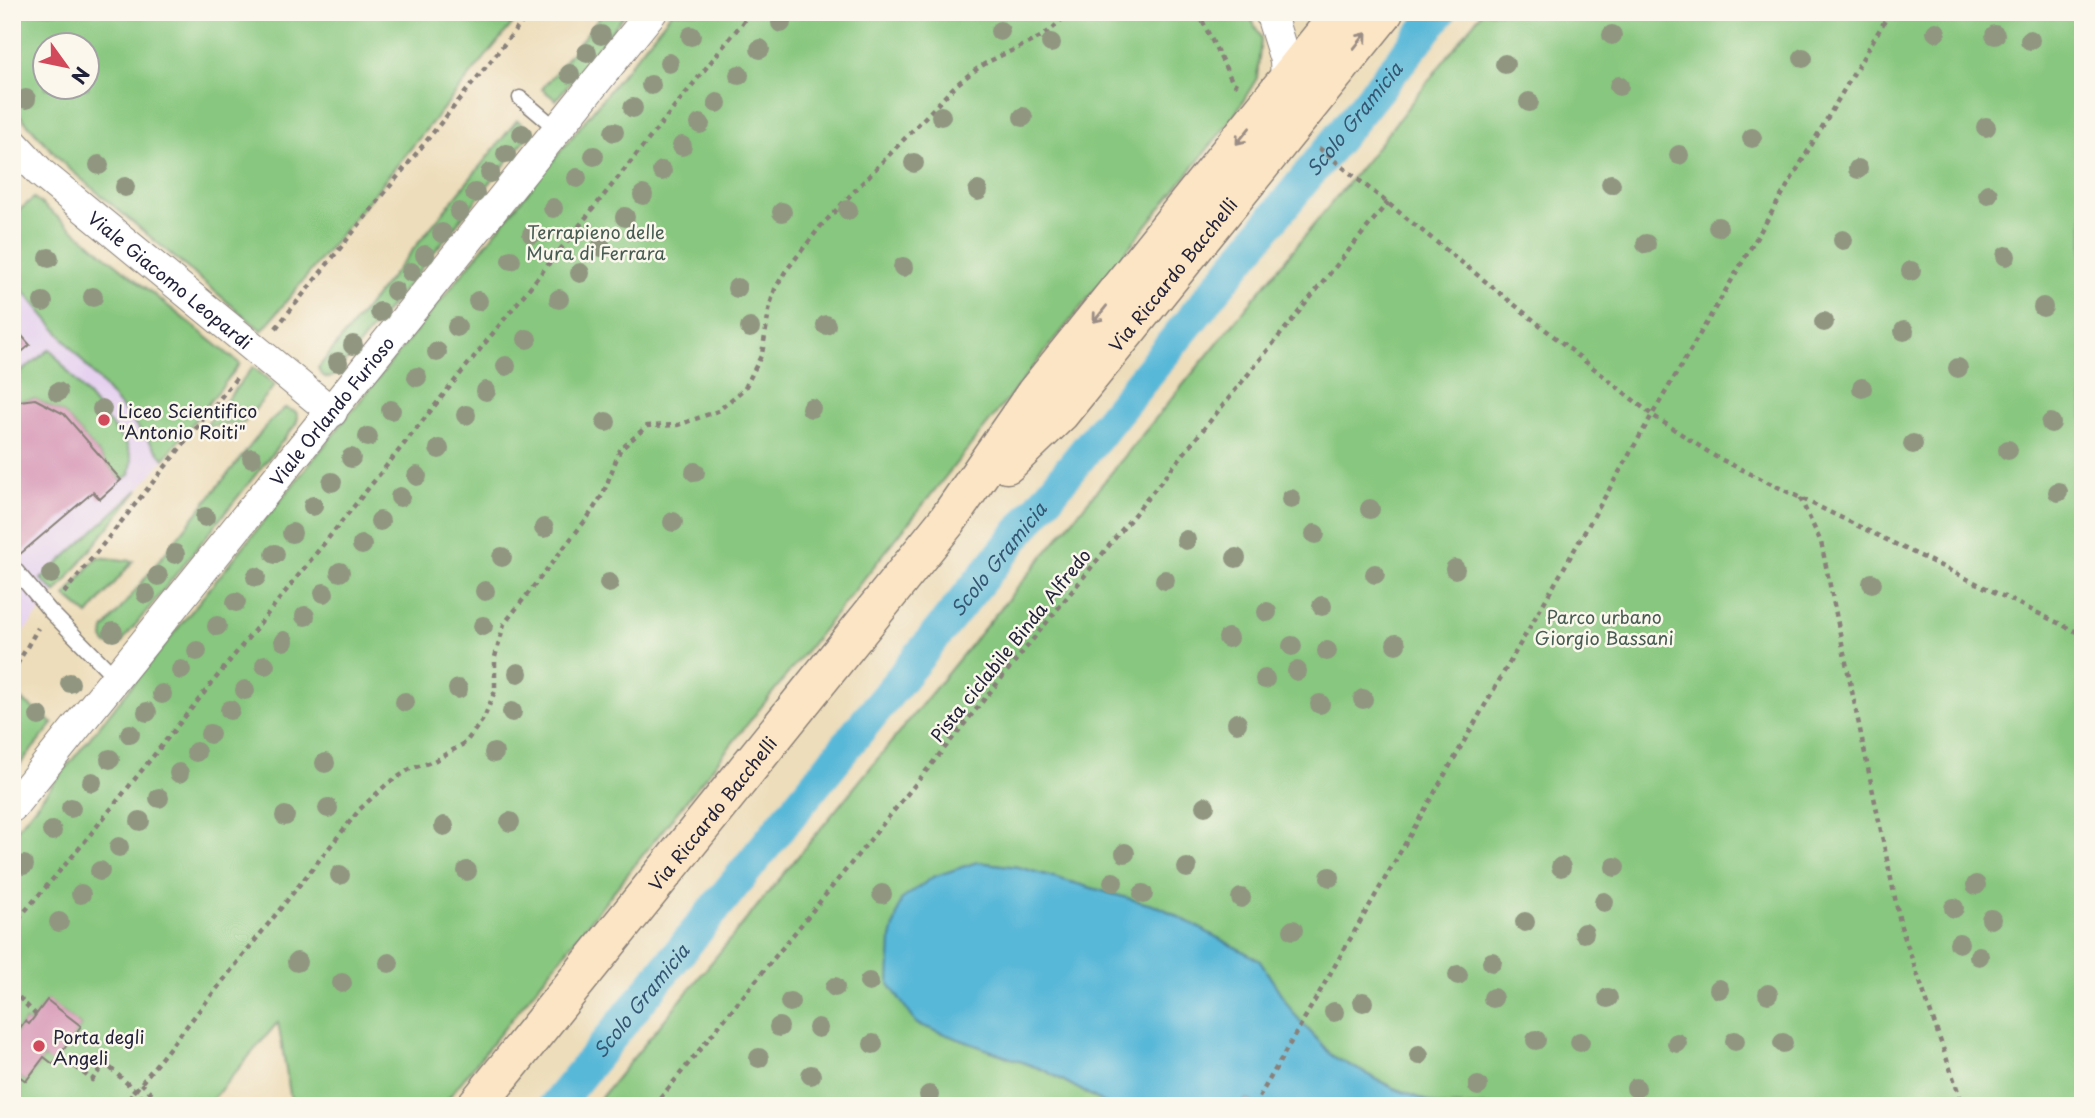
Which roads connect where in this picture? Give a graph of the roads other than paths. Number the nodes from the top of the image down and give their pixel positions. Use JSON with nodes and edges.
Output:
{"nodes":[{"id":1,"x":652,"y":12,"type":"edge"},
{"id":2,"x":1270,"y":12,"type":"edge"},
{"id":3,"x":1276,"y":12,"type":"edge"},
{"id":4,"x":1342,"y":12,"type":"edge"},
{"id":5,"x":1384,"y":12,"type":"edge"},
{"id":6,"x":1324,"y":61,"type":"junction"},
{"id":7,"x":1286,"y":83,"type":"junction"},
{"id":8,"x":520,"y":98,"type":"dead end"},
{"id":9,"x":558,"y":130,"type":"junction"},
{"id":10,"x":12,"y":142,"type":"edge"},
{"id":11,"x":332,"y":412,"type":"junction"},
{"id":12,"x":947,"y":521,"type":"junction"},
{"id":13,"x":12,"y":566,"type":"edge"},
{"id":14,"x":117,"y":678,"type":"junction"},
{"id":15,"x":12,"y":807,"type":"edge"},
{"id":16,"x":476,"y":1106,"type":"edge"}],
"edges":[{"from":1,"to":9,"type":"street","name":"Viale Orlando Furioso"},
{"from":2,"to":7,"type":"street"},
{"from":3,"to":6,"type":"street"},
{"from":4,"to":6,"type":"main road","name":"Via Riccardo Bacchelli"},
{"from":6,"to":5,"type":"main road","name":"Via Riccardo Bacchelli","one_way":true},
{"from":6,"to":7,"type":"main road","name":"Via Riccardo Bacchelli"},
{"from":6,"to":12,"type":"main road","name":"Via Riccardo Bacchelli"},
{"from":7,"to":12,"type":"main road","name":"Via Riccardo Bacchelli","one_way":true},
{"from":8,"to":9,"type":"lane"},
{"from":9,"to":11,"type":"street","name":"Viale Orlando Furioso"},
{"from":10,"to":11,"type":"street","name":"Viale Giacomo Leopardi"},
{"from":11,"to":14,"type":"street","name":"Viale Orlando Furioso"},
{"from":12,"to":16,"type":"main road","name":"Via Riccardo Bacchelli"},
{"from":13,"to":14,"type":"lane"},
{"from":14,"to":15,"type":"street","name":"Viale Orlando Furioso"}]}
